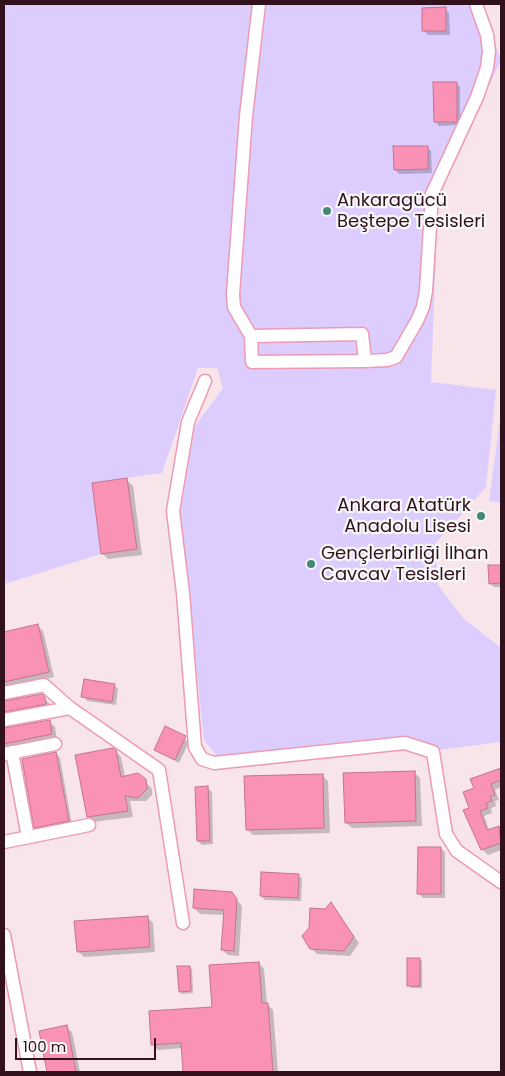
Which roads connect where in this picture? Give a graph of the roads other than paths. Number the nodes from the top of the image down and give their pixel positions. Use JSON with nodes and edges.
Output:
{"nodes":[{"id":1,"x":259,"y":4,"type":"edge"},
{"id":2,"x":476,"y":4,"type":"edge"},
{"id":3,"x":251,"y":336,"type":"junction"},
{"id":4,"x":365,"y":361,"type":"junction"},
{"id":5,"x":205,"y":381,"type":"dead end"},
{"id":6,"x":4,"y":693,"type":"edge"},
{"id":7,"x":70,"y":708,"type":"junction"},
{"id":8,"x":4,"y":720,"type":"edge"},
{"id":9,"x":55,"y":744,"type":"dead end"},
{"id":10,"x":8,"y":753,"type":"edge"},
{"id":11,"x":89,"y":825,"type":"dead end"},
{"id":12,"x":28,"y":837,"type":"junction"},
{"id":13,"x":4,"y":842,"type":"edge"},
{"id":14,"x":501,"y":882,"type":"edge"},
{"id":15,"x":183,"y":923,"type":"dead end"},
{"id":16,"x":4,"y":935,"type":"edge"},
{"id":17,"x":30,"y":1072,"type":"edge"}],
"edges":[{"from":1,"to":3,"type":"street"},
{"from":2,"to":4,"type":"street"},
{"from":3,"to":4,"type":"street"},
{"from":3,"to":4,"type":"street"},
{"from":5,"to":14,"type":"street"},
{"from":6,"to":7,"type":"street"},
{"from":7,"to":8,"type":"street"},
{"from":7,"to":15,"type":"street"},
{"from":9,"to":10,"type":"street"},
{"from":10,"to":12,"type":"street"},
{"from":11,"to":12,"type":"street"},
{"from":12,"to":13,"type":"street"},
{"from":16,"to":17,"type":"street"}]}
